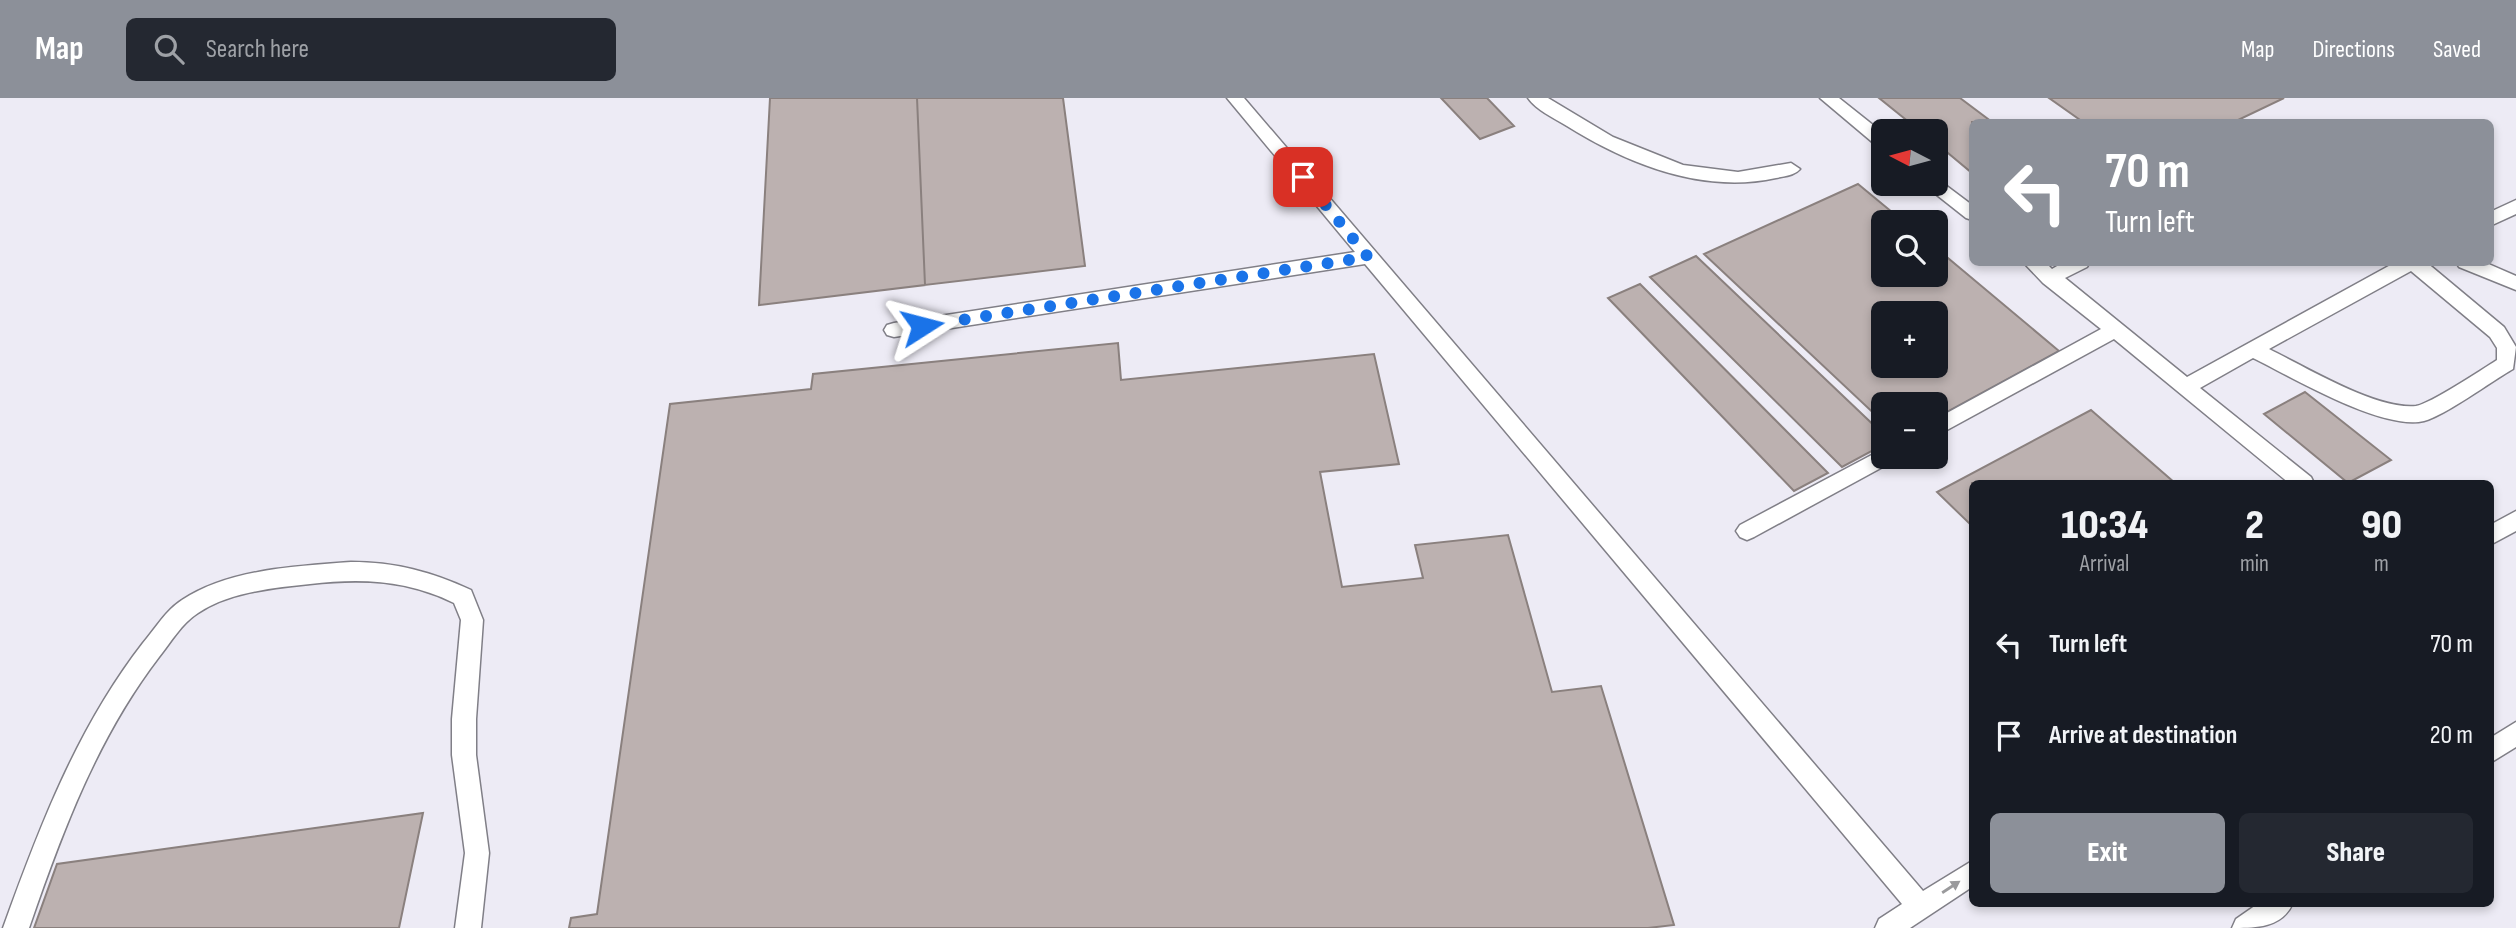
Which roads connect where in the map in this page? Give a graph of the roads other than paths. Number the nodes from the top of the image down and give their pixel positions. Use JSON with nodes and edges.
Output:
{"nodes":[{"id":1,"x":1235,"y":98,"type":"edge"},
{"id":2,"x":1536,"y":98,"type":"edge"},
{"id":3,"x":1828,"y":98,"type":"edge"},
{"id":4,"x":1871,"y":132,"type":"edge"},
{"id":5,"x":1791,"y":169,"type":"dead end"},
{"id":6,"x":1948,"y":195,"type":"edge"},
{"id":7,"x":2516,"y":206,"type":"edge"},
{"id":8,"x":1969,"y":213,"type":"edge"},
{"id":9,"x":2494,"y":218,"type":"edge"},
{"id":10,"x":1368,"y":257,"type":"junction"},
{"id":11,"x":2036,"y":266,"type":"edge"},
{"id":12,"x":2073,"y":266,"type":"edge"},
{"id":13,"x":2406,"y":266,"type":"edge"},
{"id":14,"x":2418,"y":266,"type":"edge"},
{"id":15,"x":2475,"y":266,"type":"edge"},
{"id":16,"x":2050,"y":278,"type":"junction"},
{"id":17,"x":2516,"y":283,"type":"edge"},
{"id":18,"x":894,"y":330,"type":"dead end"},
{"id":19,"x":2115,"y":330,"type":"junction"},
{"id":20,"x":2253,"y":350,"type":"junction"},
{"id":21,"x":2185,"y":387,"type":"junction"},
{"id":22,"x":1948,"y":421,"type":"edge"},
{"id":23,"x":1871,"y":464,"type":"edge"},
{"id":24,"x":2300,"y":480,"type":"edge"},
{"id":25,"x":2516,"y":520,"type":"edge"},
{"id":26,"x":1747,"y":531,"type":"dead end"},
{"id":27,"x":2494,"y":534,"type":"edge"},
{"id":28,"x":2516,"y":733,"type":"edge"},
{"id":29,"x":2494,"y":749,"type":"edge"},
{"id":30,"x":1969,"y":875,"type":"edge"},
{"id":31,"x":1920,"y":907,"type":"junction"},
{"id":32,"x":2274,"y":907,"type":"edge"},
{"id":33,"x":16,"y":928,"type":"edge"},
{"id":34,"x":468,"y":928,"type":"edge"},
{"id":35,"x":1888,"y":928,"type":"edge"},
{"id":36,"x":2245,"y":928,"type":"edge"}],
"edges":[{"from":1,"to":10,"type":"lane"},
{"from":2,"to":5,"type":"lane"},
{"from":3,"to":4,"type":"lane"},
{"from":6,"to":8,"type":"lane"},
{"from":7,"to":9,"type":"lane"},
{"from":10,"to":18,"type":"lane"},
{"from":10,"to":31,"type":"lane"},
{"from":11,"to":16,"type":"lane"},
{"from":12,"to":16,"type":"lane"},
{"from":13,"to":20,"type":"lane"},
{"from":14,"to":20,"type":"lane"},
{"from":15,"to":17,"type":"lane"},
{"from":16,"to":19,"type":"lane"},
{"from":19,"to":21,"type":"lane"},
{"from":19,"to":22,"type":"lane"},
{"from":20,"to":21,"type":"lane"},
{"from":21,"to":24,"type":"lane"},
{"from":23,"to":26,"type":"lane"},
{"from":25,"to":27,"type":"lane"},
{"from":28,"to":29,"type":"lane"},
{"from":31,"to":30,"type":"lane","one_way":true},
{"from":31,"to":35,"type":"lane"},
{"from":32,"to":36,"type":"lane"},
{"from":33,"to":34,"type":"lane"}]}
